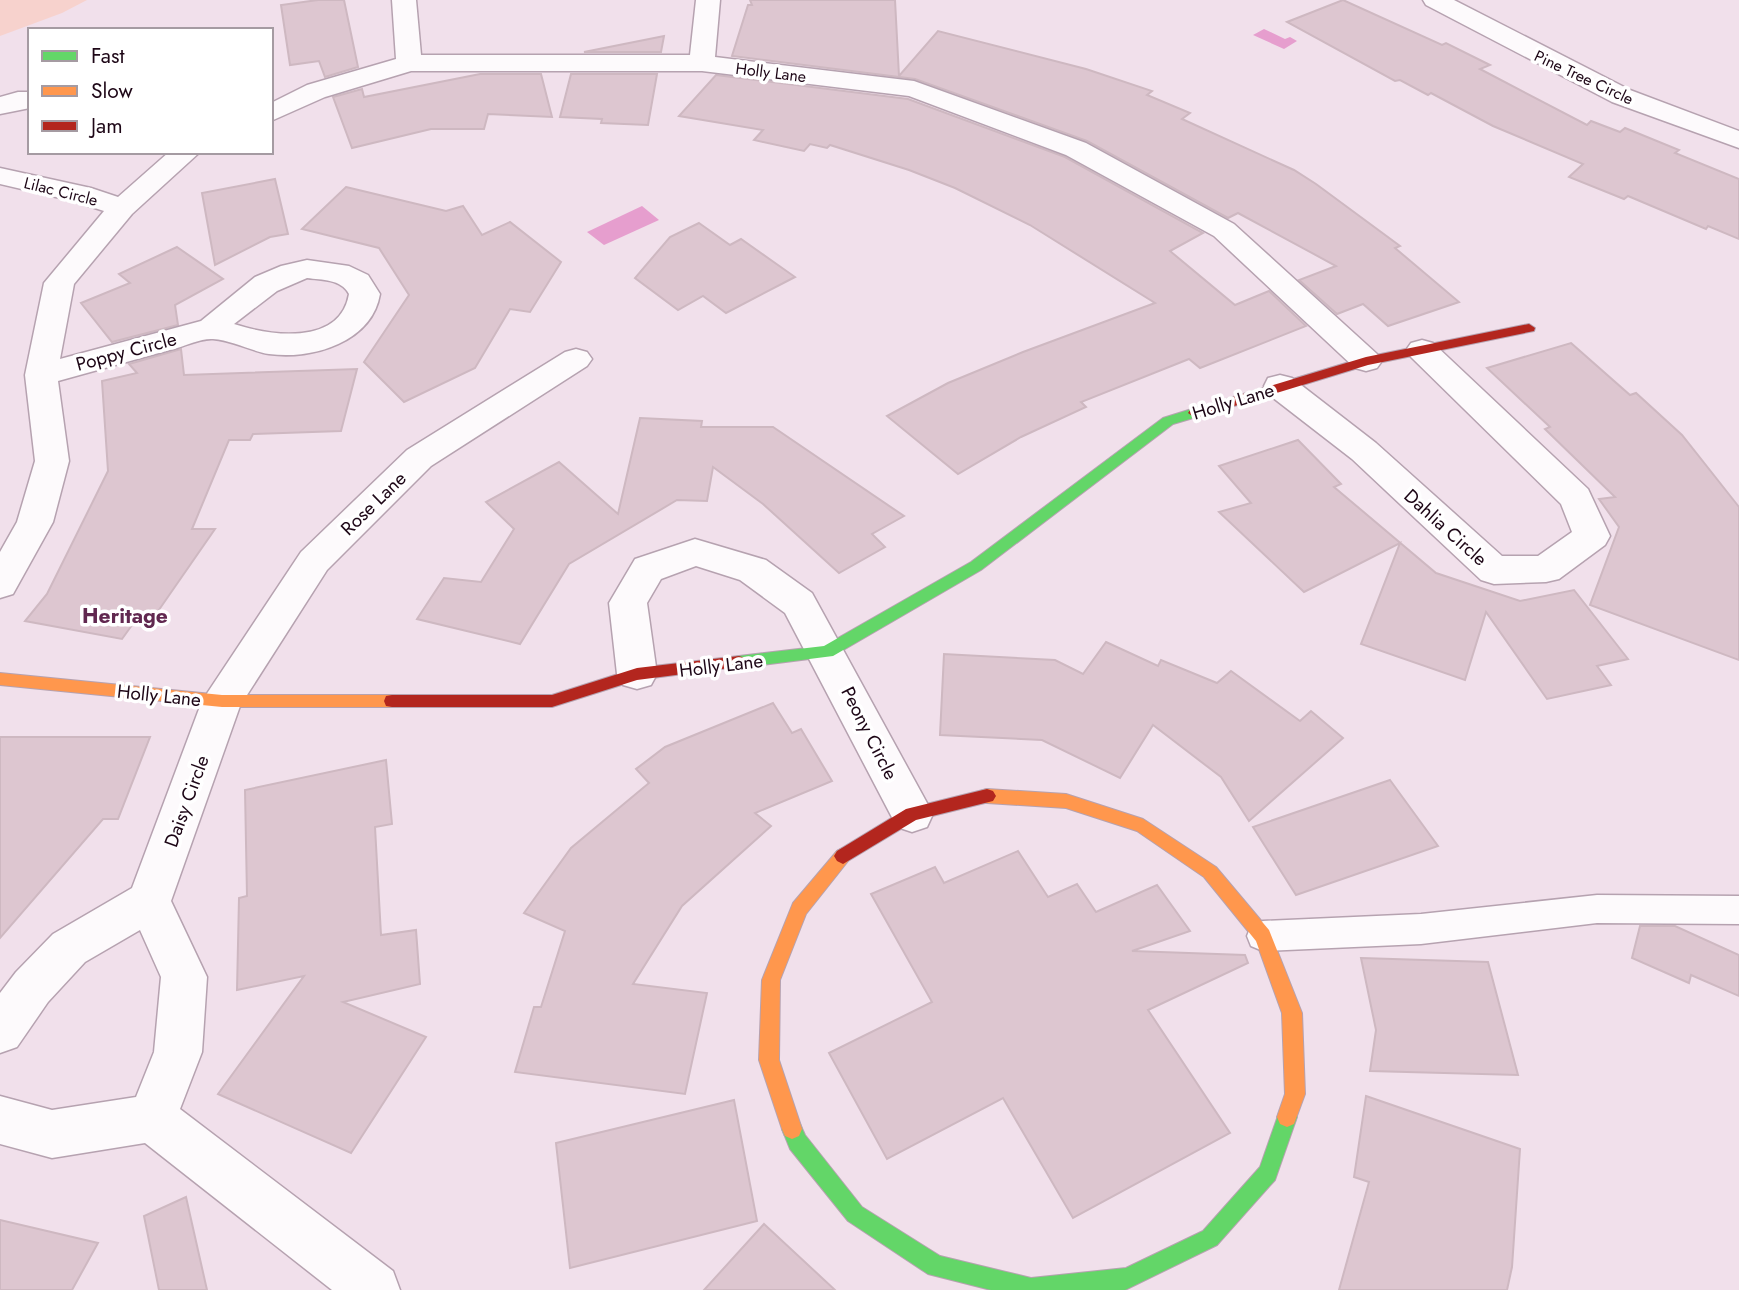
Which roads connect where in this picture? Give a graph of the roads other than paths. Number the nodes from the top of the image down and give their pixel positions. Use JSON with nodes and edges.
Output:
{"nodes":[{"id":1,"x":404,"y":0,"type":"edge"},
{"id":2,"x":708,"y":0,"type":"edge"},
{"id":3,"x":1435,"y":0,"type":"edge"},
{"id":4,"x":409,"y":63,"type":"junction"},
{"id":5,"x":702,"y":63,"type":"junction"},
{"id":6,"x":28,"y":100,"type":"edge"},
{"id":7,"x":0,"y":106,"type":"edge"},
{"id":8,"x":273,"y":112,"type":"edge"},
{"id":9,"x":1739,"y":140,"type":"edge"},
{"id":10,"x":184,"y":154,"type":"edge"},
{"id":11,"x":0,"y":176,"type":"edge"},
{"id":12,"x":122,"y":208,"type":"junction"},
{"id":13,"x":212,"y":328,"type":"dead end"},
{"id":14,"x":1529,"y":328,"type":"dead end"},
{"id":15,"x":1422,"y":350,"type":"junction"},
{"id":16,"x":576,"y":359,"type":"dead end"},
{"id":17,"x":1366,"y":361,"type":"junction"},
{"id":18,"x":41,"y":375,"type":"junction"},
{"id":19,"x":1280,"y":386,"type":"junction"},
{"id":20,"x":0,"y":584,"type":"edge"},
{"id":21,"x":827,"y":652,"type":"junction"},
{"id":22,"x":637,"y":674,"type":"junction"},
{"id":23,"x":0,"y":679,"type":"edge"},
{"id":24,"x":222,"y":701,"type":"junction"},
{"id":25,"x":912,"y":814,"type":"junction"},
{"id":26,"x":149,"y":901,"type":"junction"},
{"id":27,"x":1739,"y":910,"type":"edge"},
{"id":28,"x":1263,"y":936,"type":"junction"},
{"id":29,"x":0,"y":1031,"type":"edge"},
{"id":30,"x":152,"y":1118,"type":"junction"},
{"id":31,"x":0,"y":1120,"type":"edge"},
{"id":32,"x":374,"y":1290,"type":"edge"}],
"edges":[{"from":1,"to":4,"type":"street"},
{"from":2,"to":5,"type":"street"},
{"from":3,"to":9,"type":"street","name":"Pine Tree Circle"},
{"from":4,"to":5,"type":"street","name":"Holly Lane"},
{"from":4,"to":8,"type":"street","name":"Holly Lane"},
{"from":5,"to":17,"type":"street","name":"Holly Lane"},
{"from":6,"to":7,"type":"street"},
{"from":10,"to":12,"type":"street"},
{"from":11,"to":12,"type":"street","name":"Lilac Circle"},
{"from":12,"to":18,"type":"street"},
{"from":13,"to":18,"type":"street","name":"Poppy Circle"},
{"from":14,"to":15,"type":"street","name":"Holly Lane"},
{"from":15,"to":17,"type":"street","name":"Holly Lane"},
{"from":15,"to":19,"type":"street","name":"Dahlia Circle"},
{"from":16,"to":24,"type":"street","name":"Rose Lane"},
{"from":17,"to":19,"type":"street","name":"Holly Lane"},
{"from":18,"to":20,"type":"street"},
{"from":19,"to":21,"type":"street","name":"Holly Lane"},
{"from":21,"to":22,"type":"street","name":"Holly Lane"},
{"from":21,"to":22,"type":"street","name":"Peony Circle"},
{"from":21,"to":25,"type":"street","name":"Peony Circle"},
{"from":22,"to":24,"type":"street","name":"Holly Lane"},
{"from":23,"to":24,"type":"street","name":"Holly Lane"},
{"from":24,"to":26,"type":"street","name":"Daisy Circle"},
{"from":25,"to":28,"type":"street"},
{"from":25,"to":28,"type":"street"},
{"from":26,"to":29,"type":"street"},
{"from":26,"to":30,"type":"street"},
{"from":27,"to":28,"type":"lane"},
{"from":30,"to":31,"type":"street"},
{"from":30,"to":32,"type":"street"}]}
